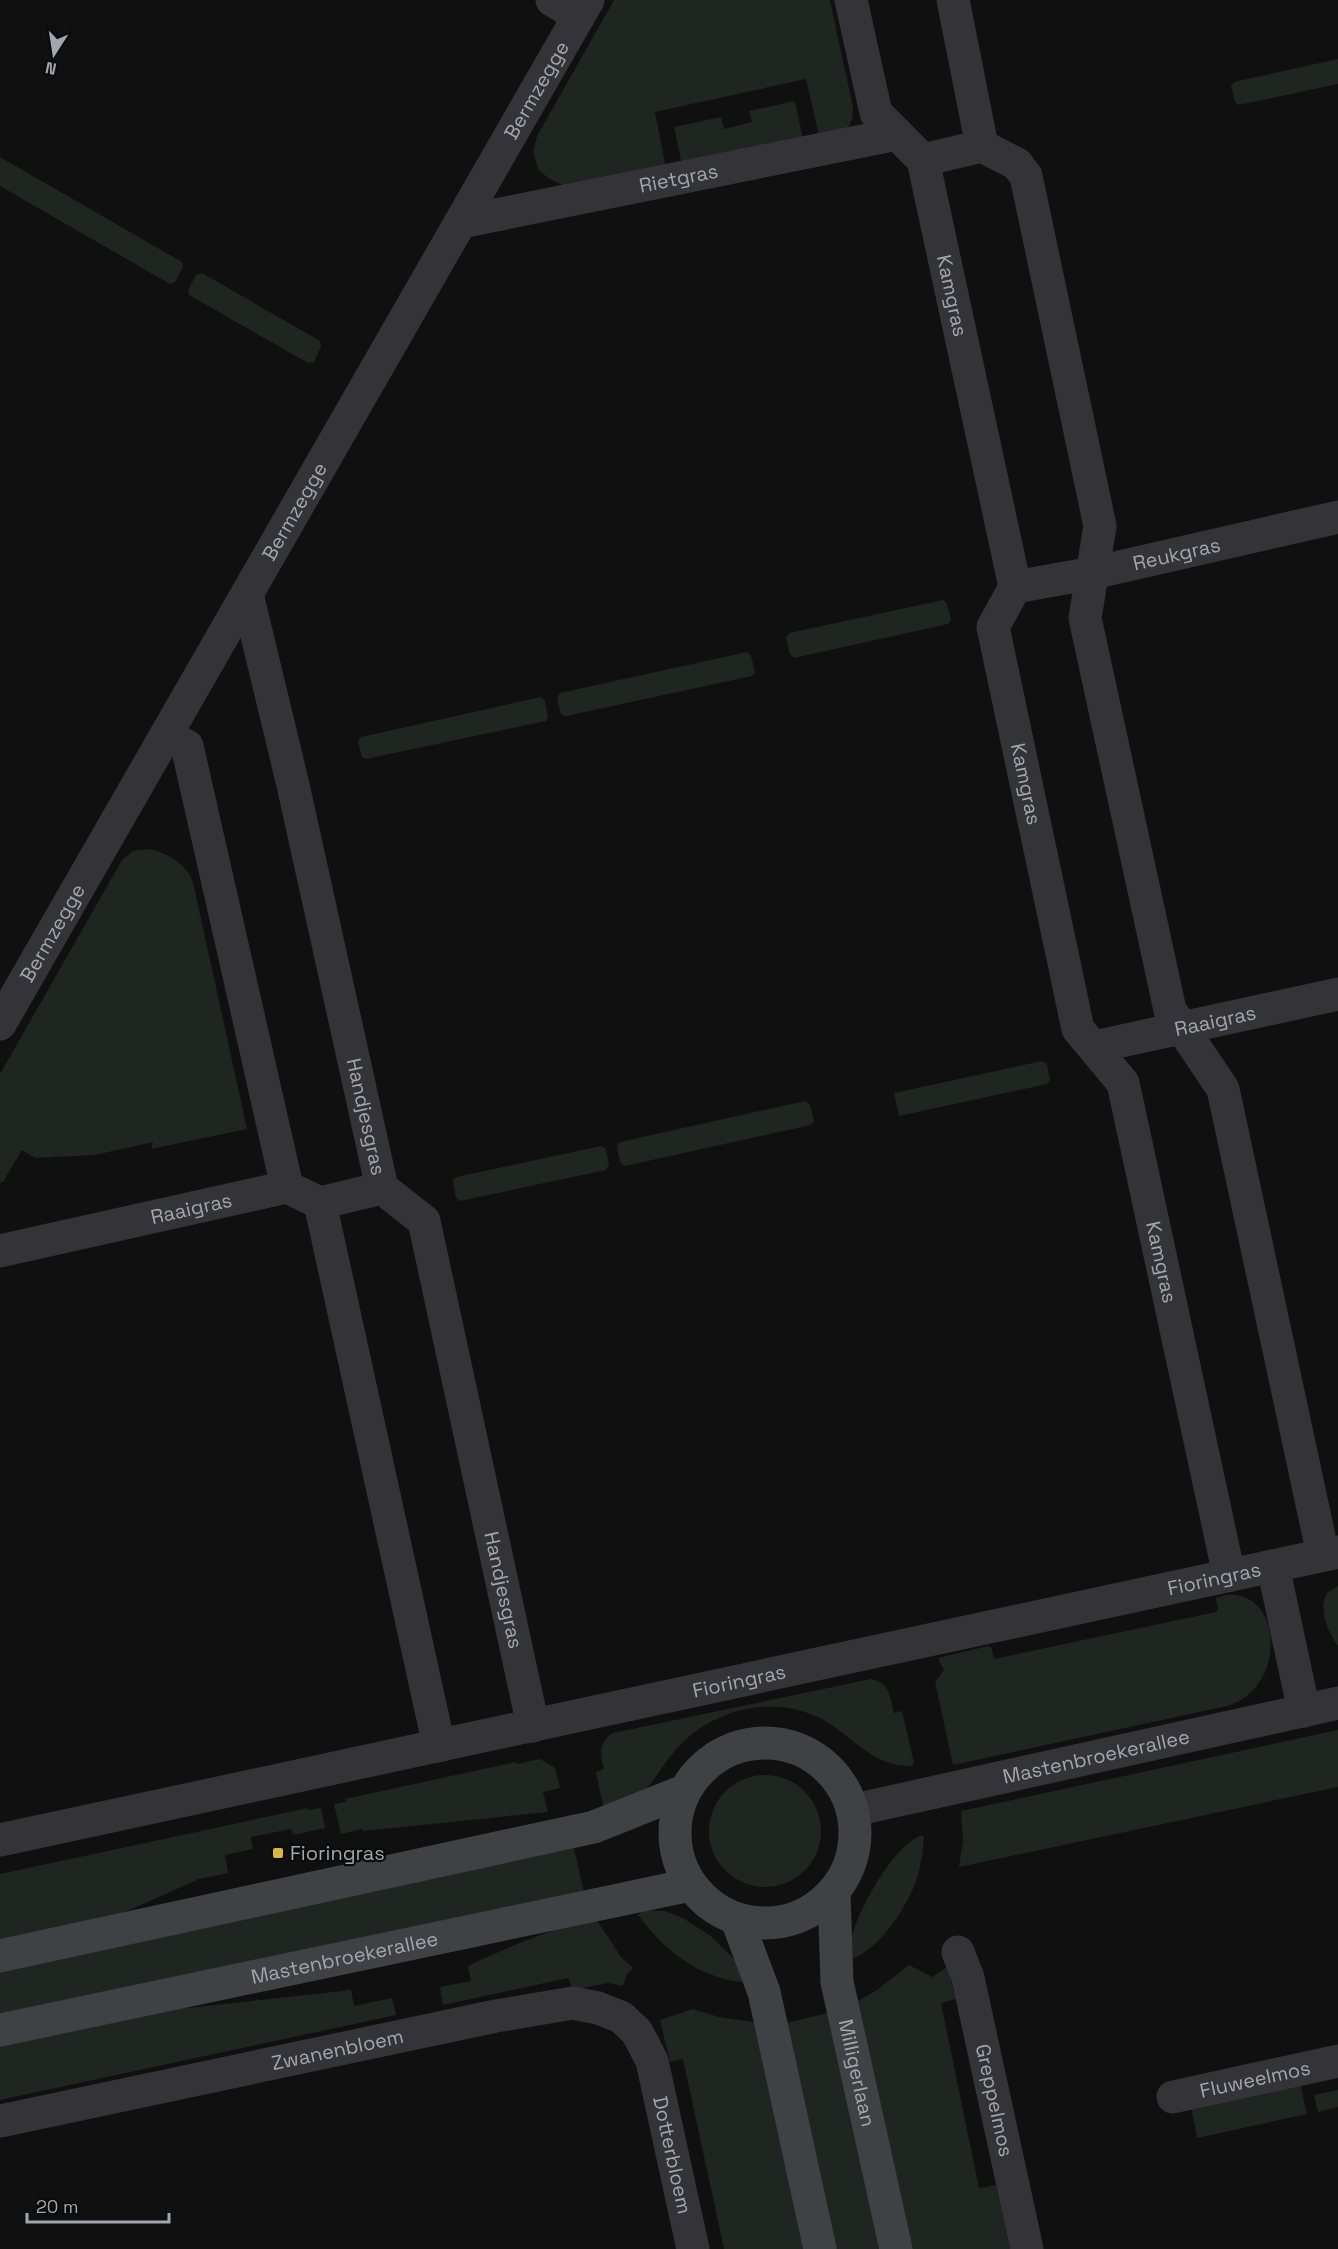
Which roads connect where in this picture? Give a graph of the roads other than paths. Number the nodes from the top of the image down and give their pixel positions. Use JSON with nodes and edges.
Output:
{"nodes":[{"id":1,"x":851,"y":0,"type":"edge"},
{"id":2,"x":953,"y":0,"type":"edge"},
{"id":3,"x":573,"y":5,"type":"edge"},
{"id":4,"x":897,"y":134,"type":"junction"},
{"id":5,"x":982,"y":146,"type":"junction"},
{"id":6,"x":923,"y":160,"type":"junction"},
{"id":7,"x":461,"y":222,"type":"junction"},
{"id":8,"x":1338,"y":518,"type":"edge"},
{"id":9,"x":1093,"y":573,"type":"junction"},
{"id":10,"x":1015,"y":587,"type":"junction"},
{"id":11,"x":247,"y":594,"type":"junction"},
{"id":12,"x":166,"y":735,"type":"junction"},
{"id":13,"x":1338,"y":994,"type":"edge"},
{"id":14,"x":0,"y":1024,"type":"edge"},
{"id":15,"x":1182,"y":1028,"type":"junction"},
{"id":16,"x":1094,"y":1047,"type":"junction"},
{"id":17,"x":287,"y":1187,"type":"junction"},
{"id":18,"x":382,"y":1188,"type":"junction"},
{"id":19,"x":320,"y":1203,"type":"junction"},
{"id":20,"x":0,"y":1251,"type":"edge"},
{"id":21,"x":1330,"y":1553,"type":"edge"},
{"id":22,"x":1274,"y":1566,"type":"junction"},
{"id":23,"x":1228,"y":1575,"type":"junction"},
{"id":24,"x":1338,"y":1703,"type":"edge"},
{"id":25,"x":1304,"y":1711,"type":"junction"},
{"id":26,"x":533,"y":1726,"type":"junction"},
{"id":27,"x":439,"y":1746,"type":"junction"},
{"id":28,"x":684,"y":1791,"type":"junction"},
{"id":29,"x":854,"y":1810,"type":"junction"},
{"id":30,"x":0,"y":1840,"type":"edge"},
{"id":31,"x":690,"y":1885,"type":"junction"},
{"id":32,"x":834,"y":1893,"type":"junction"},
{"id":33,"x":737,"y":1920,"type":"junction"},
{"id":34,"x":958,"y":1952,"type":"dead end"},
{"id":35,"x":0,"y":1956,"type":"edge"},
{"id":36,"x":0,"y":2030,"type":"edge"},
{"id":37,"x":652,"y":2061,"type":"joint"},
{"id":38,"x":1338,"y":2061,"type":"edge"},
{"id":39,"x":1173,"y":2097,"type":"dead end"},
{"id":40,"x":0,"y":2121,"type":"edge"},
{"id":41,"x":693,"y":2249,"type":"edge"},
{"id":42,"x":820,"y":2249,"type":"edge"},
{"id":43,"x":896,"y":2249,"type":"edge"},
{"id":44,"x":1027,"y":2249,"type":"edge"}],
"edges":[{"from":1,"to":4,"type":"street"},
{"from":2,"to":5,"type":"street"},
{"from":3,"to":7,"type":"street","name":"Bermzegge"},
{"from":4,"to":6,"type":"street"},
{"from":4,"to":7,"type":"street","name":"Rietgras"},
{"from":5,"to":6,"type":"street"},
{"from":5,"to":9,"type":"street"},
{"from":6,"to":10,"type":"street","name":"Kamgras"},
{"from":7,"to":11,"type":"street","name":"Bermzegge"},
{"from":8,"to":9,"type":"street","name":"Reukgras"},
{"from":9,"to":10,"type":"street","name":"Reukgras"},
{"from":9,"to":15,"type":"street"},
{"from":10,"to":16,"type":"street","name":"Kamgras"},
{"from":11,"to":12,"type":"street","name":"Bermzegge"},
{"from":11,"to":18,"type":"street","name":"Handjesgras"},
{"from":12,"to":14,"type":"street","name":"Bermzegge"},
{"from":12,"to":17,"type":"street"},
{"from":13,"to":15,"type":"street","name":"Raaigras"},
{"from":15,"to":16,"type":"street","name":"Raaigras"},
{"from":15,"to":21,"type":"street"},
{"from":16,"to":23,"type":"street","name":"Kamgras"},
{"from":17,"to":19,"type":"street"},
{"from":17,"to":20,"type":"street","name":"Raaigras"},
{"from":18,"to":19,"type":"street"},
{"from":18,"to":26,"type":"street","name":"Handjesgras"},
{"from":19,"to":27,"type":"street"},
{"from":21,"to":22,"type":"street","name":"Fioringras"},
{"from":22,"to":23,"type":"street","name":"Fioringras"},
{"from":22,"to":25,"type":"street"},
{"from":23,"to":26,"type":"street","name":"Fioringras"},
{"from":24,"to":25,"type":"street","name":"Mastenbroekerallee"},
{"from":25,"to":29,"type":"street","name":"Mastenbroekerallee"},
{"from":26,"to":27,"type":"street","name":"Fioringras"},
{"from":27,"to":30,"type":"street","name":"Fioringras"},
{"from":28,"to":29,"type":"main road"},
{"from":28,"to":31,"type":"main road"},
{"from":28,"to":35,"type":"main road"},
{"from":29,"to":32,"type":"main road"},
{"from":31,"to":33,"type":"main road"},
{"from":31,"to":36,"type":"main road","name":"Mastenbroekerallee"},
{"from":32,"to":33,"type":"main road"},
{"from":32,"to":43,"type":"main road","name":"Milligerlaan"},
{"from":33,"to":42,"type":"main road"},
{"from":34,"to":44,"type":"street","name":"Greppelmos"},
{"from":37,"to":40,"type":"street","name":"Zwanenbloem"},
{"from":37,"to":41,"type":"street","name":"Dotterbloem"},
{"from":38,"to":39,"type":"street","name":"Fluweelmos"}]}
